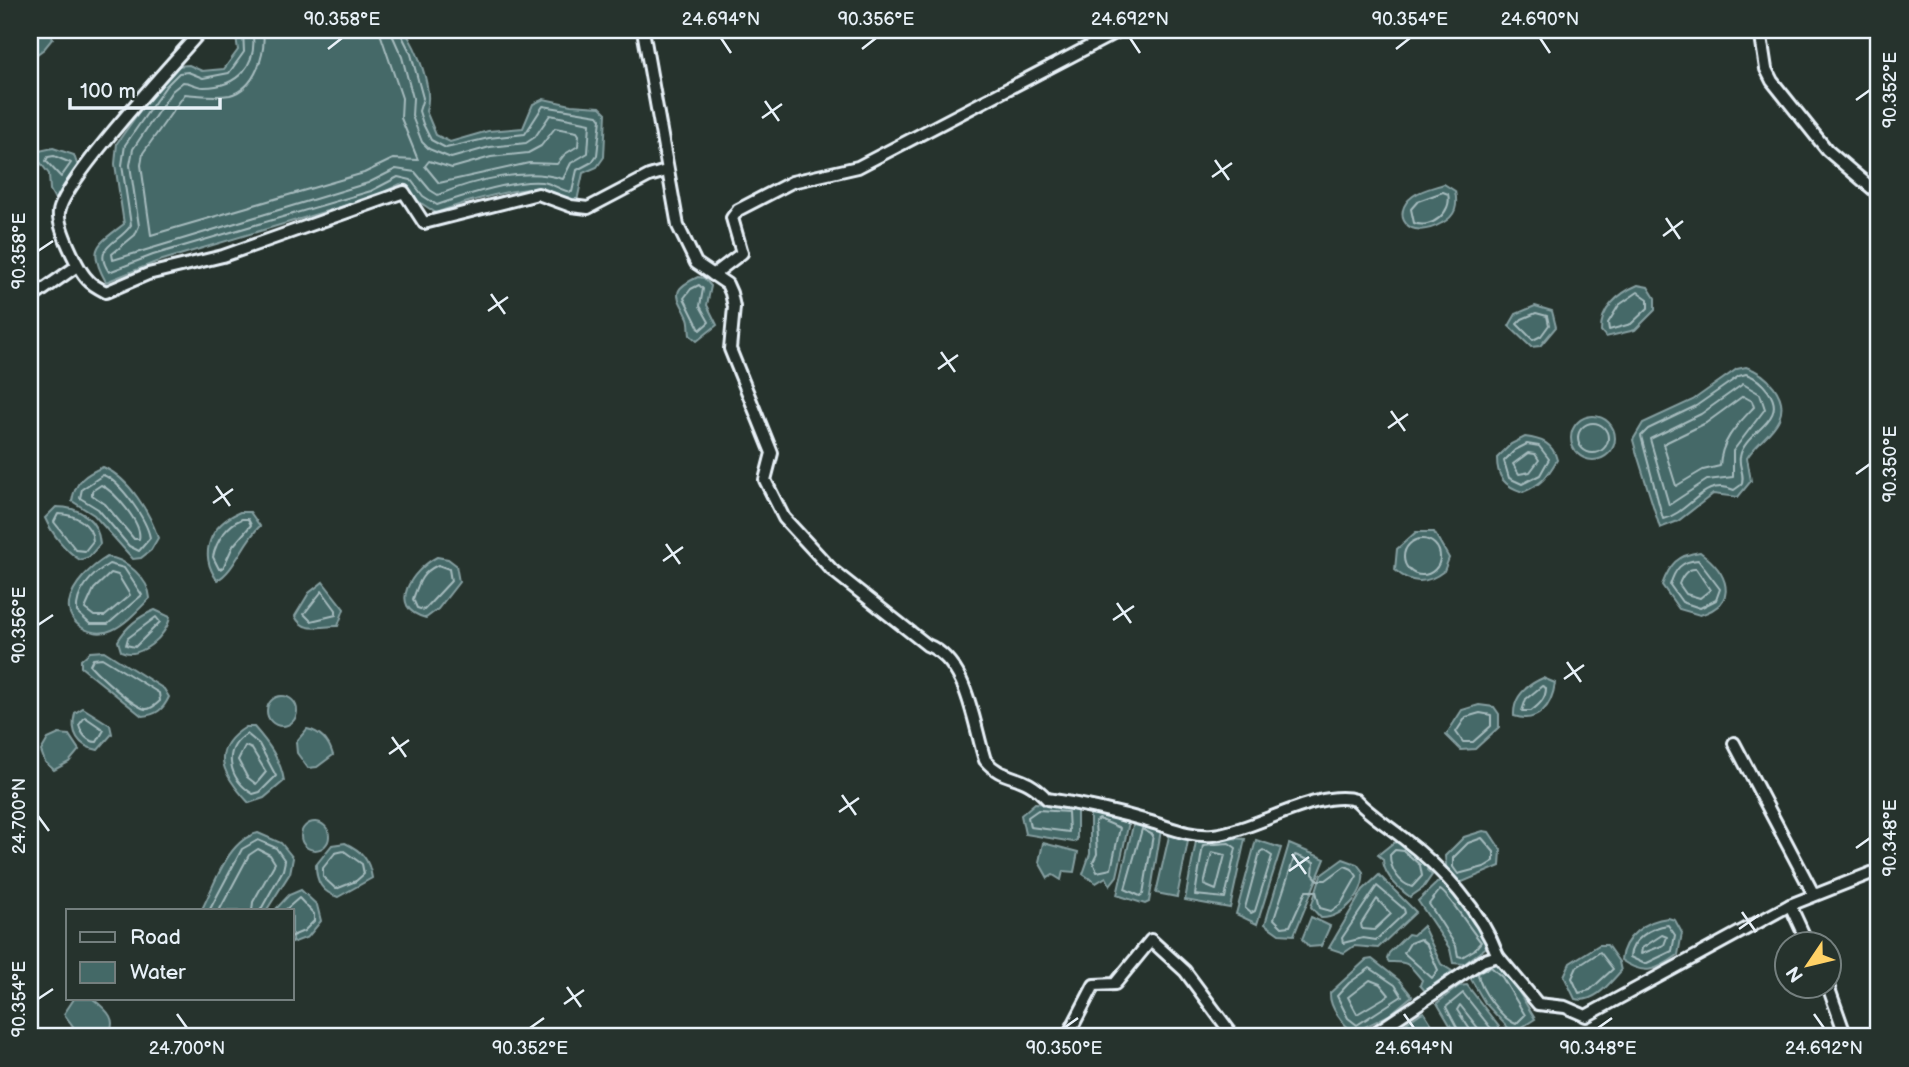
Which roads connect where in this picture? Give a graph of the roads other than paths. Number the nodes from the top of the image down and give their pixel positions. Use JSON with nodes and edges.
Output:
{"nodes":[{"id":1,"x":202,"y":30,"type":"edge"},
{"id":2,"x":643,"y":30,"type":"edge"},
{"id":3,"x":1121,"y":30,"type":"edge"},
{"id":4,"x":1760,"y":30,"type":"edge"},
{"id":5,"x":666,"y":171,"type":"junction"},
{"id":6,"x":1879,"y":198,"type":"edge"},
{"id":7,"x":77,"y":266,"type":"junction"},
{"id":8,"x":713,"y":275,"type":"junction"},
{"id":9,"x":30,"y":299,"type":"edge"},
{"id":10,"x":1734,"y":743,"type":"dead end"},
{"id":11,"x":1879,"y":870,"type":"edge"},
{"id":12,"x":1814,"y":895,"type":"junction"},
{"id":13,"x":1790,"y":905,"type":"junction"},
{"id":14,"x":1802,"y":930,"type":"edge"},
{"id":15,"x":1498,"y":956,"type":"junction"},
{"id":16,"x":1833,"y":1000,"type":"edge"},
{"id":17,"x":1067,"y":1037,"type":"edge"},
{"id":18,"x":1234,"y":1037,"type":"edge"},
{"id":19,"x":1369,"y":1037,"type":"edge"},
{"id":20,"x":1846,"y":1037,"type":"edge"}],
"edges":[{"from":1,"to":7,"type":"street"},
{"from":2,"to":5,"type":"street"},
{"from":3,"to":8,"type":"street"},
{"from":4,"to":6,"type":"street"},
{"from":5,"to":7,"type":"street"},
{"from":5,"to":8,"type":"street"},
{"from":7,"to":9,"type":"street"},
{"from":8,"to":15,"type":"street"},
{"from":10,"to":12,"type":"street"},
{"from":11,"to":12,"type":"street"},
{"from":12,"to":13,"type":"street"},
{"from":13,"to":14,"type":"street"},
{"from":13,"to":15,"type":"street"},
{"from":15,"to":19,"type":"street"},
{"from":16,"to":20,"type":"street"},
{"from":17,"to":18,"type":"street"}]}
